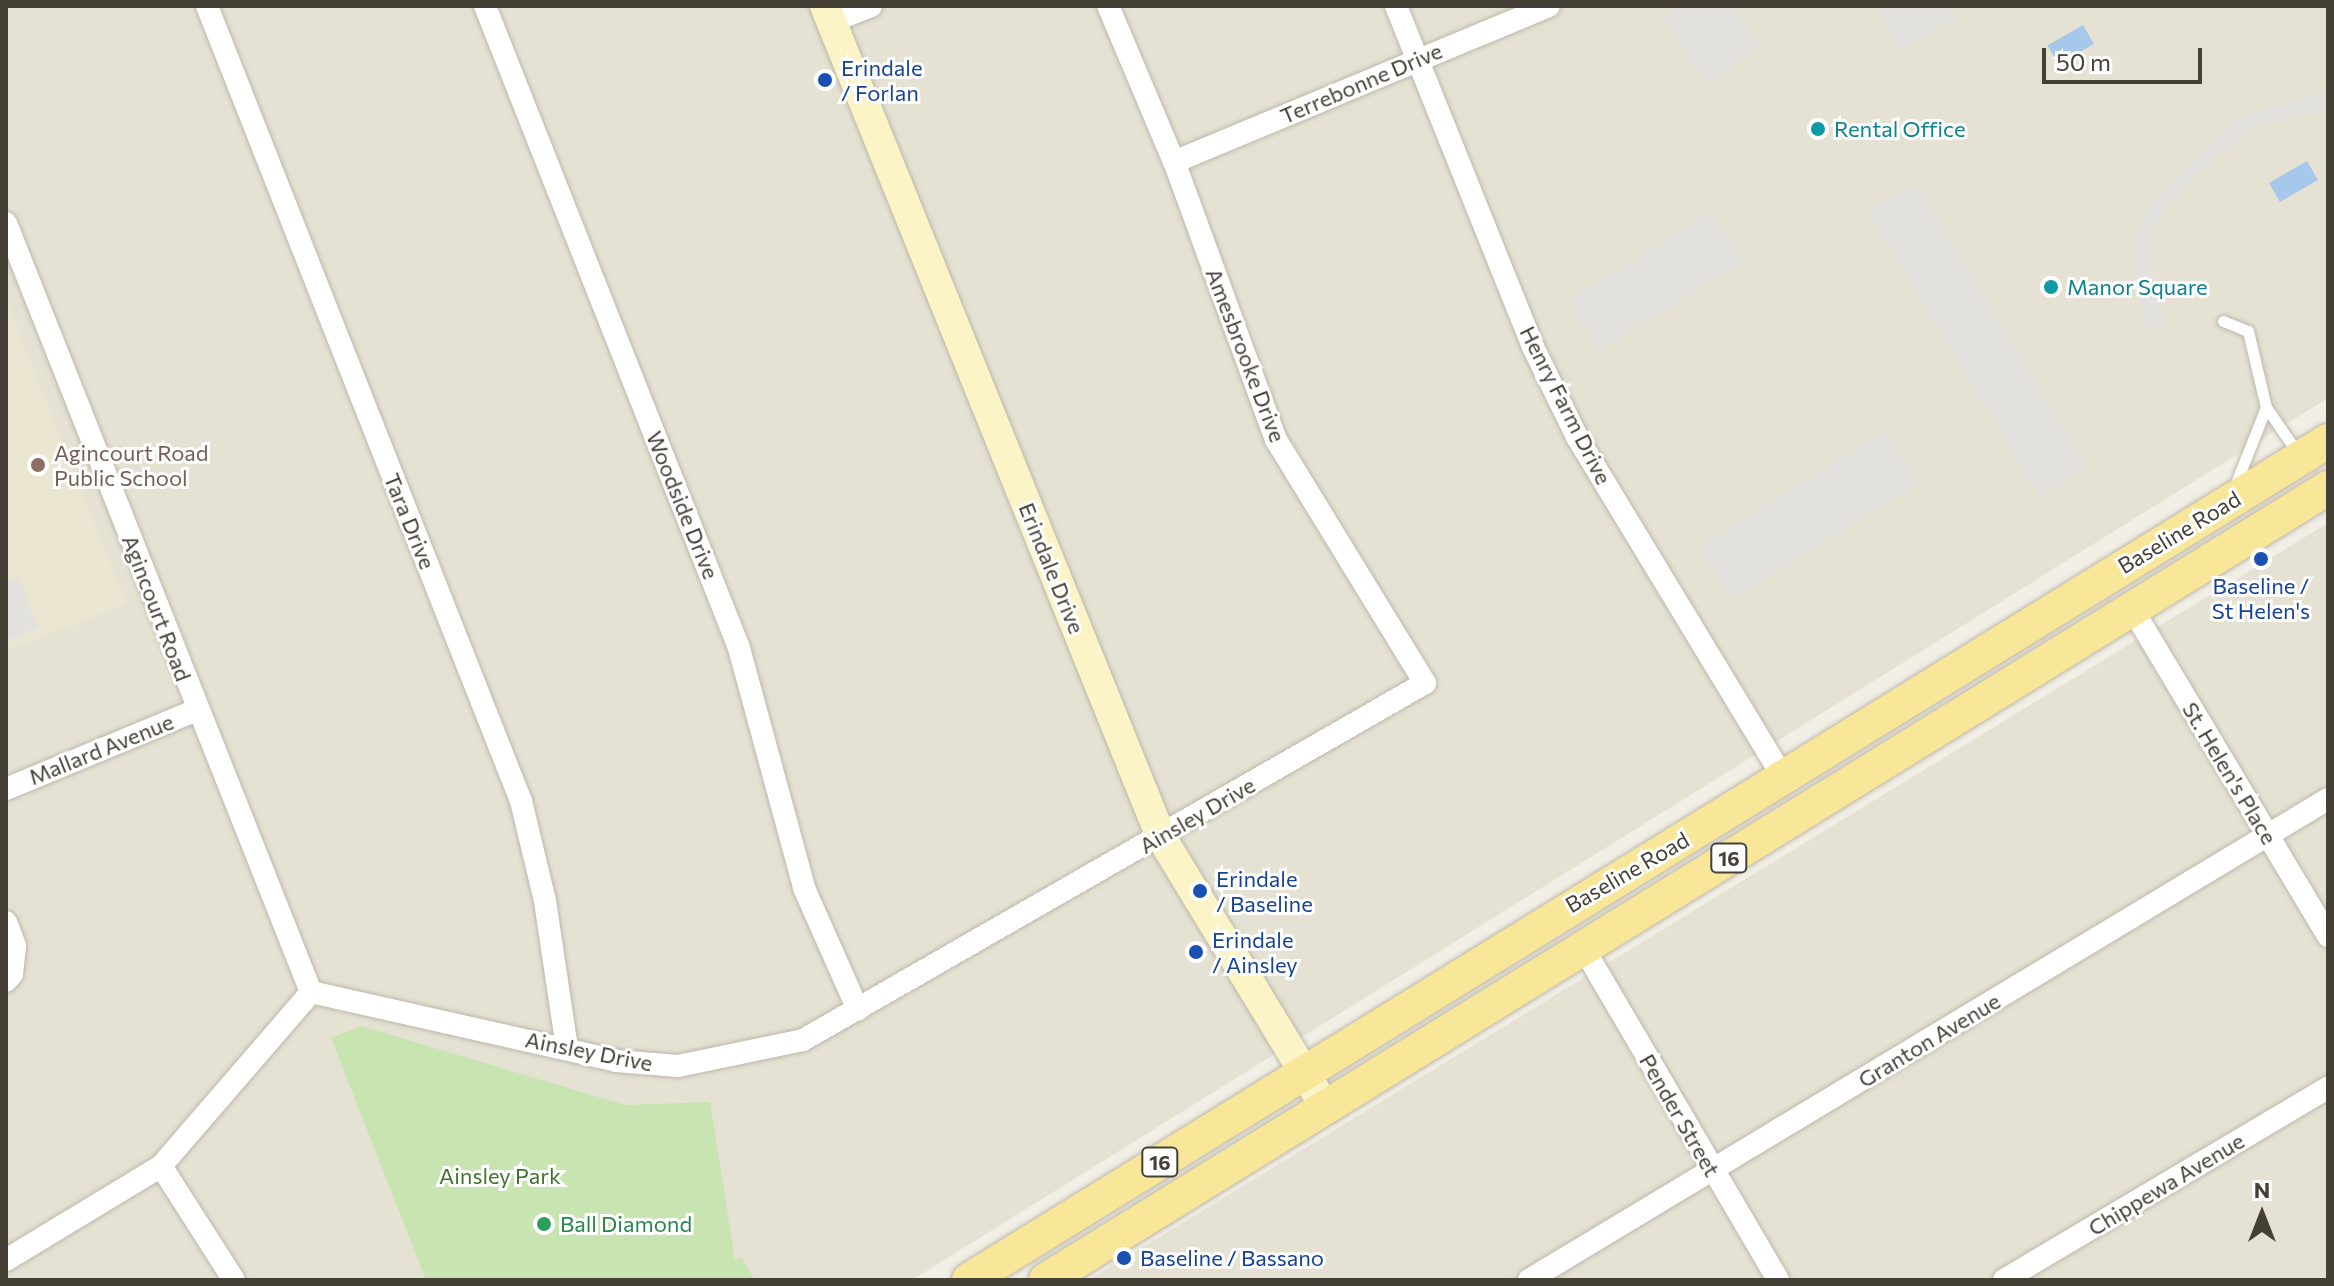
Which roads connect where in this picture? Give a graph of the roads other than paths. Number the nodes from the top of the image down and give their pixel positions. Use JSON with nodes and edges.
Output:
{"nodes":[{"id":1,"x":207,"y":6,"type":"edge"},
{"id":2,"x":485,"y":6,"type":"edge"},
{"id":3,"x":871,"y":6,"type":"edge"},
{"id":4,"x":1108,"y":6,"type":"edge"},
{"id":5,"x":1396,"y":6,"type":"edge"},
{"id":6,"x":1549,"y":6,"type":"edge"},
{"id":7,"x":828,"y":14,"type":"edge"},
{"id":8,"x":1417,"y":59,"type":"junction"},
{"id":9,"x":1174,"y":162,"type":"junction"},
{"id":10,"x":6,"y":223,"type":"edge"},
{"id":11,"x":2223,"y":321,"type":"dead end"},
{"id":12,"x":2266,"y":407,"type":"junction"},
{"id":13,"x":2314,"y":450,"type":"edge"},
{"id":14,"x":2324,"y":490,"type":"edge"},
{"id":15,"x":2229,"y":502,"type":"junction"},
{"id":16,"x":2133,"y":610,"type":"junction"},
{"id":17,"x":1425,"y":683,"type":"joint"},
{"id":18,"x":197,"y":710,"type":"junction"},
{"id":19,"x":1785,"y":780,"type":"junction"},
{"id":20,"x":6,"y":789,"type":"edge"},
{"id":21,"x":2328,"y":799,"type":"edge"},
{"id":22,"x":2268,"y":836,"type":"junction"},
{"id":23,"x":1161,"y":837,"type":"junction"},
{"id":24,"x":6,"y":922,"type":"edge"},
{"id":25,"x":2328,"y":936,"type":"edge"},
{"id":26,"x":1584,"y":949,"type":"junction"},
{"id":27,"x":6,"y":981,"type":"edge"},
{"id":28,"x":311,"y":992,"type":"junction"},
{"id":29,"x":858,"y":1010,"type":"junction"},
{"id":30,"x":567,"y":1049,"type":"junction"},
{"id":31,"x":1306,"y":1073,"type":"junction"},
{"id":32,"x":2328,"y":1088,"type":"edge"},
{"id":33,"x":1325,"y":1107,"type":"junction"},
{"id":34,"x":161,"y":1166,"type":"junction"},
{"id":35,"x":1712,"y":1171,"type":"junction"},
{"id":36,"x":6,"y":1260,"type":"edge"},
{"id":37,"x":234,"y":1280,"type":"edge"},
{"id":38,"x":969,"y":1280,"type":"edge"},
{"id":39,"x":1046,"y":1280,"type":"edge"},
{"id":40,"x":1529,"y":1280,"type":"edge"},
{"id":41,"x":1778,"y":1280,"type":"edge"},
{"id":42,"x":2004,"y":1280,"type":"edge"}],
"edges":[{"from":1,"to":30,"type":"street","name":"Tara Drive"},
{"from":2,"to":29,"type":"street","name":"Woodside Drive"},
{"from":3,"to":7,"type":"street"},
{"from":4,"to":9,"type":"street","name":"Amesbrooke Drive"},
{"from":5,"to":8,"type":"street","name":"Henry Farm Drive"},
{"from":6,"to":8,"type":"street","name":"Terrebonne Drive"},
{"from":7,"to":23,"type":"street","name":"Erindale Drive"},
{"from":8,"to":9,"type":"street","name":"Terrebonne Drive"},
{"from":8,"to":19,"type":"street","name":"Henry Farm Drive"},
{"from":9,"to":17,"type":"street","name":"Amesbrooke Drive"},
{"from":10,"to":18,"type":"street","name":"Agincourt Road"},
{"from":11,"to":12,"type":"lane"},
{"from":12,"to":13,"type":"lane"},
{"from":12,"to":15,"type":"lane"},
{"from":13,"to":14,"type":"main road"},
{"from":13,"to":15,"type":"main road","name":"Baseline Road","number":"16"},
{"from":14,"to":16,"type":"main road","name":"Baseline Road","number":"16"},
{"from":15,"to":19,"type":"main road","name":"Baseline Road","number":"16"},
{"from":16,"to":22,"type":"street","name":"St. Helen's Place"},
{"from":16,"to":26,"type":"main road","name":"Baseline Road","number":"16"},
{"from":17,"to":23,"type":"street","name":"Ainsley Drive"},
{"from":18,"to":20,"type":"street","name":"Mallard Avenue"},
{"from":18,"to":28,"type":"street","name":"Agincourt Road"},
{"from":19,"to":31,"type":"main road","name":"Baseline Road","number":"16"},
{"from":21,"to":22,"type":"street","name":"Granton Avenue"},
{"from":22,"to":25,"type":"street","name":"St. Helen's Place"},
{"from":22,"to":35,"type":"street","name":"Granton Avenue"},
{"from":23,"to":29,"type":"street","name":"Ainsley Drive"},
{"from":23,"to":31,"type":"street","name":"Erindale Drive"},
{"from":24,"to":27,"type":"street"},
{"from":26,"to":33,"type":"main road","name":"Baseline Road","number":"16"},
{"from":26,"to":35,"type":"street","name":"Pender Street"},
{"from":28,"to":30,"type":"street","name":"Ainsley Drive"},
{"from":28,"to":34,"type":"street"},
{"from":29,"to":30,"type":"street","name":"Ainsley Drive"},
{"from":31,"to":33,"type":"street","name":"Erindale Drive"},
{"from":31,"to":38,"type":"main road","name":"Baseline Road","number":"16"},
{"from":32,"to":42,"type":"street","name":"Chippewa Avenue"},
{"from":33,"to":39,"type":"main road","name":"Baseline Road","number":"16"},
{"from":34,"to":36,"type":"street"},
{"from":34,"to":37,"type":"street"},
{"from":35,"to":40,"type":"street","name":"Granton Avenue"},
{"from":35,"to":41,"type":"street","name":"Pender Street"}]}
